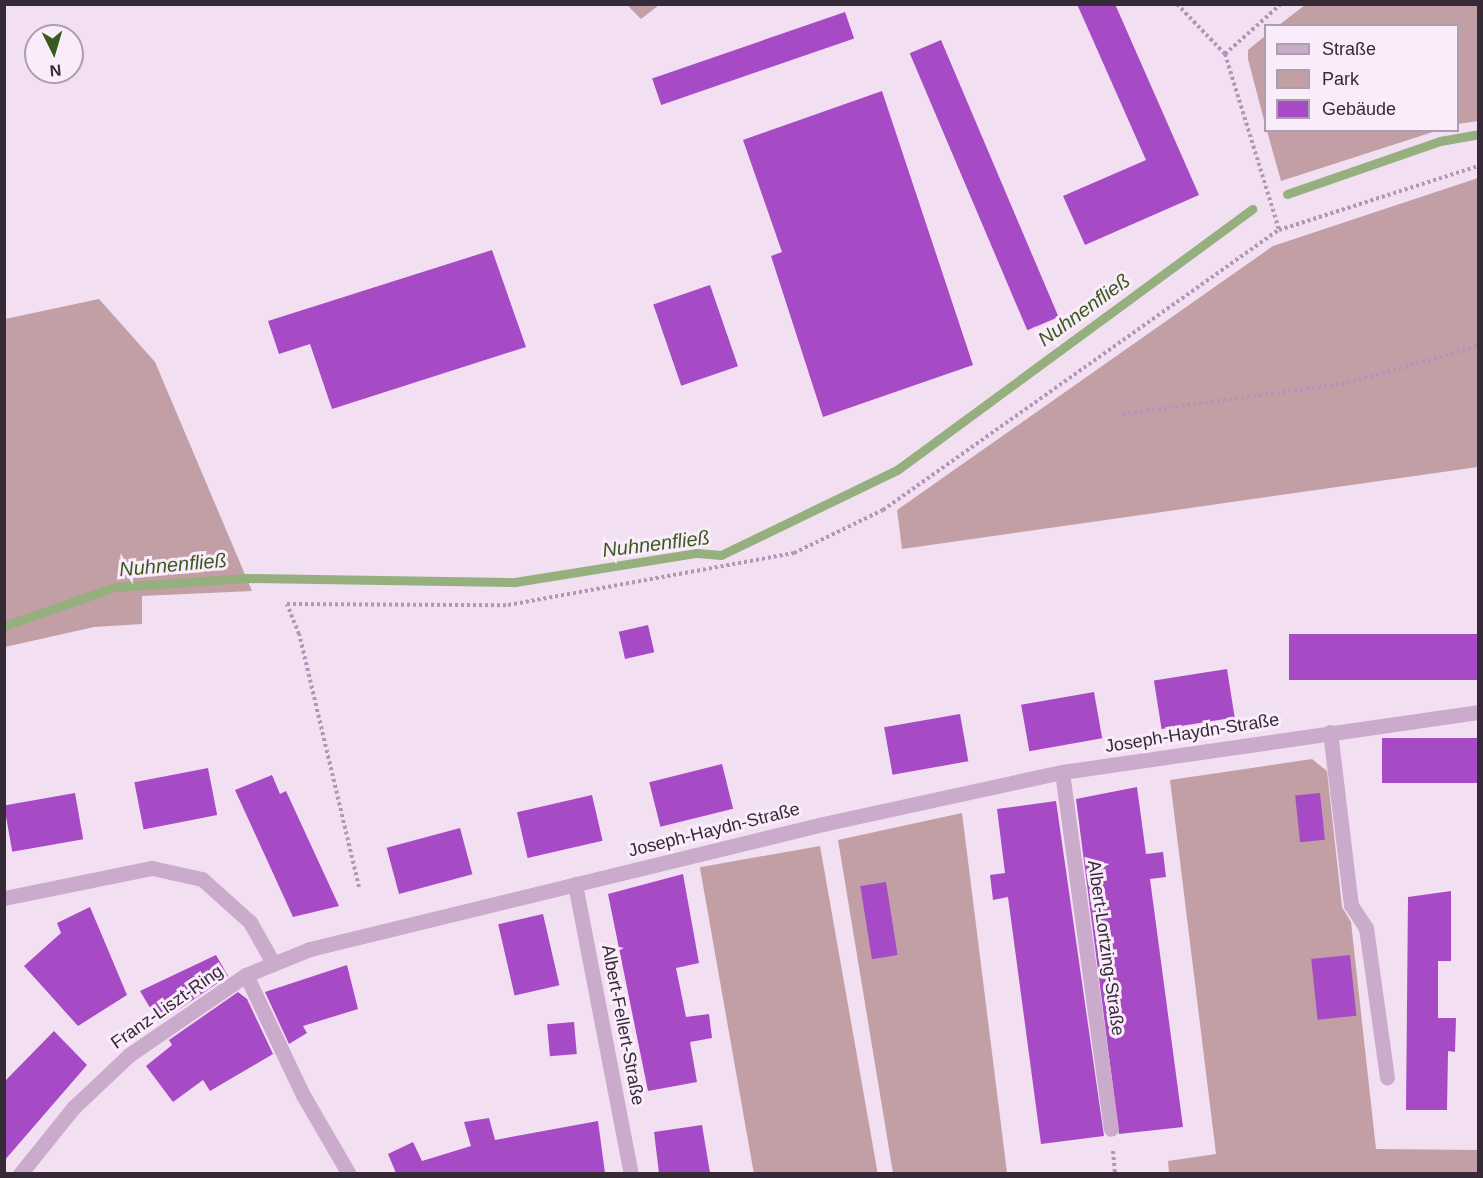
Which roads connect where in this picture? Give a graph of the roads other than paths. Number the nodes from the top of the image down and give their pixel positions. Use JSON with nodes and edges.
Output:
{"nodes":[{"id":1,"x":1479,"y":712,"type":"edge"},
{"id":2,"x":1330,"y":732,"type":"junction"},
{"id":3,"x":1062,"y":772,"type":"junction"},
{"id":4,"x":575,"y":884,"type":"junction"},
{"id":5,"x":4,"y":898,"type":"edge"},
{"id":6,"x":273,"y":963,"type":"junction"},
{"id":7,"x":246,"y":975,"type":"junction"},
{"id":8,"x":1387,"y":1078,"type":"dead end"},
{"id":9,"x":1111,"y":1130,"type":"dead end"},
{"id":10,"x":20,"y":1173,"type":"edge"},
{"id":11,"x":349,"y":1173,"type":"edge"},
{"id":12,"x":631,"y":1173,"type":"edge"}],
"edges":[{"from":1,"to":2,"type":"street","name":"Joseph-Haydn-Straße"},
{"from":2,"to":3,"type":"street","name":"Joseph-Haydn-Straße"},
{"from":2,"to":8,"type":"street"},
{"from":3,"to":4,"type":"street","name":"Joseph-Haydn-Straße"},
{"from":3,"to":9,"type":"street","name":"Albert-Lortzing-Straße"},
{"from":4,"to":6,"type":"street","name":"Joseph-Haydn-Straße"},
{"from":4,"to":12,"type":"street","name":"Albert-Fellert-Straße"},
{"from":5,"to":6,"type":"street"},
{"from":6,"to":7,"type":"street","name":"Franz-Liszt-Ring"},
{"from":7,"to":10,"type":"street","name":"Franz-Liszt-Ring"},
{"from":7,"to":11,"type":"street"}]}
